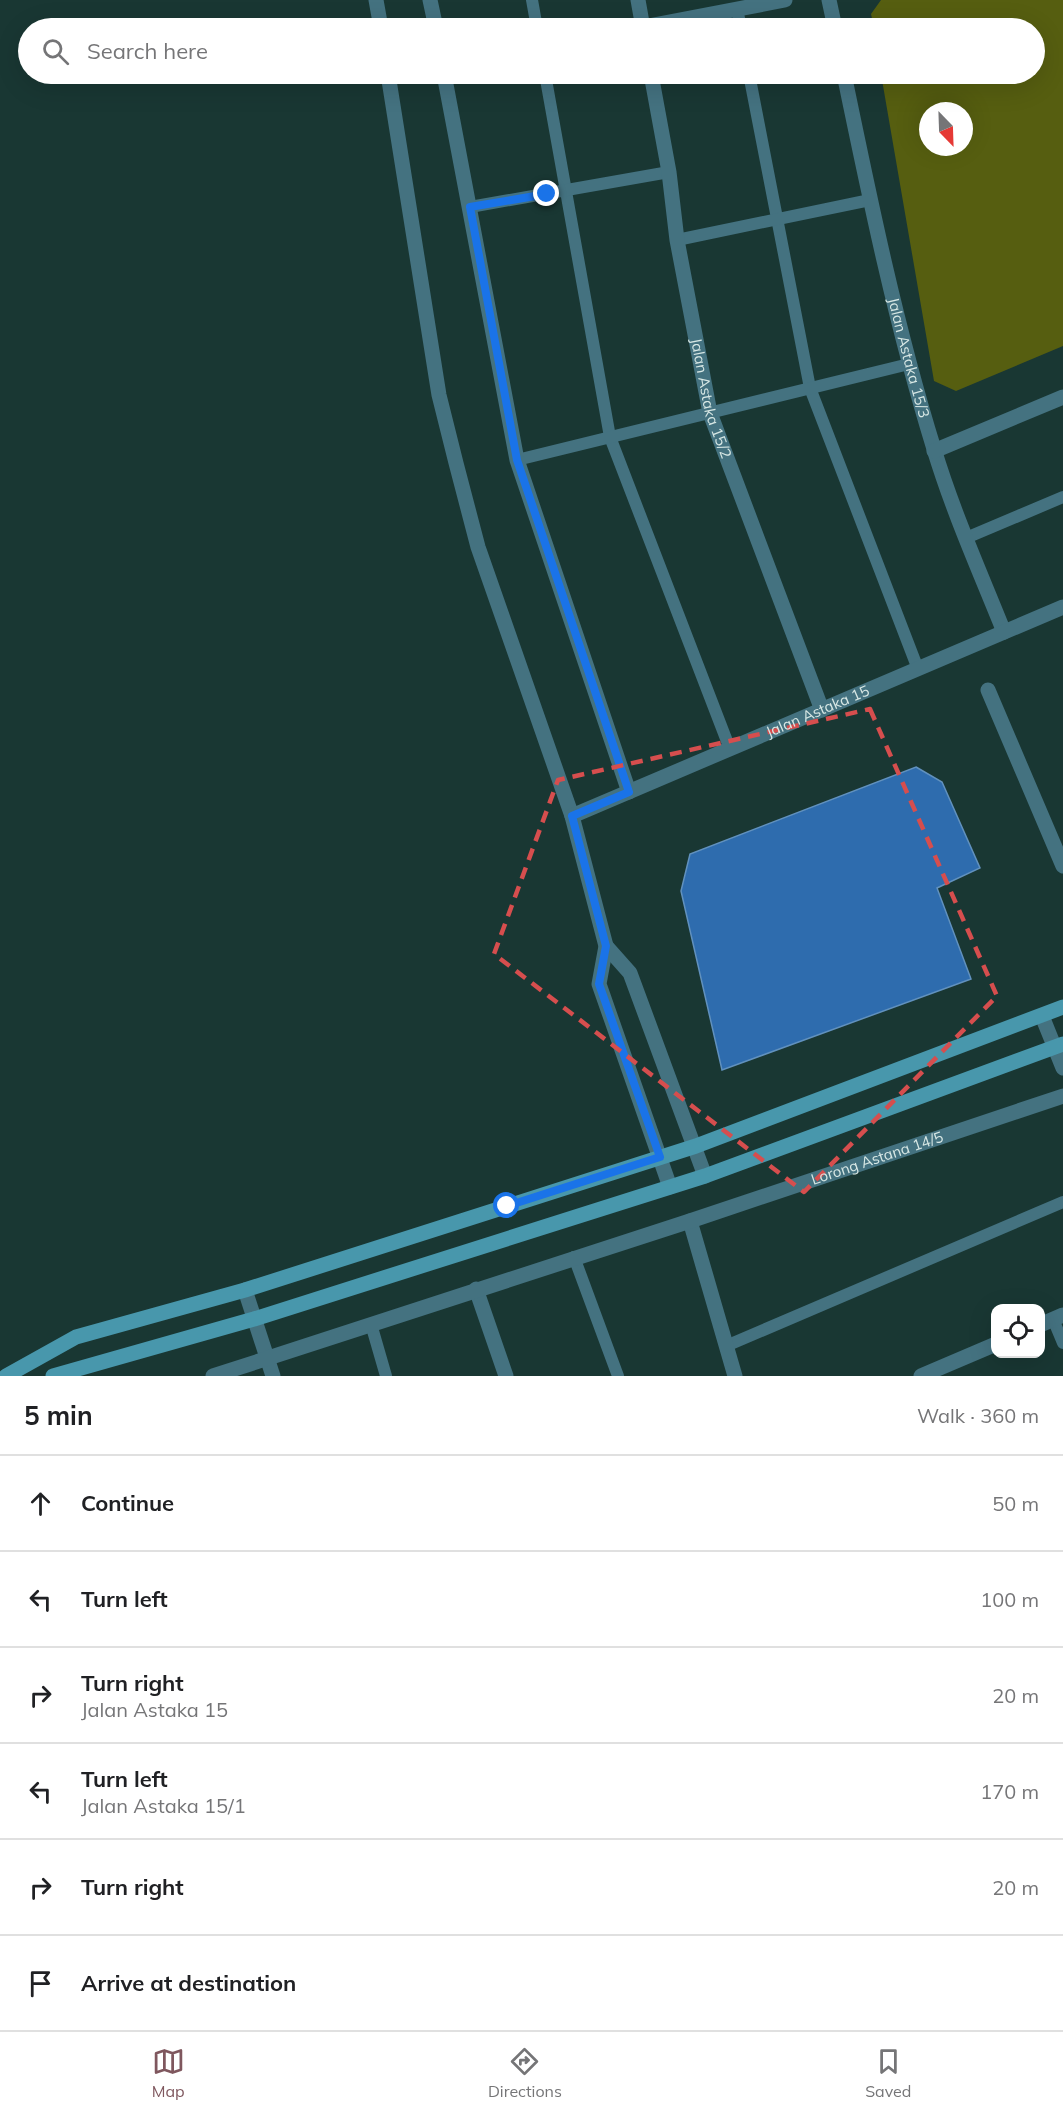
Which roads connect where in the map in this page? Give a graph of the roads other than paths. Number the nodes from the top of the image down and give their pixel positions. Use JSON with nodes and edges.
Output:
{"nodes":[{"id":1,"x":376,"y":0,"type":"edge"},
{"id":2,"x":430,"y":0,"type":"edge"},
{"id":3,"x":532,"y":0,"type":"edge"},
{"id":4,"x":638,"y":0,"type":"edge"},
{"id":5,"x":785,"y":0,"type":"edge"},
{"id":6,"x":829,"y":0,"type":"edge"},
{"id":7,"x":737,"y":9,"type":"junction"},
{"id":8,"x":379,"y":18,"type":"edge"},
{"id":9,"x":434,"y":18,"type":"edge"},
{"id":10,"x":535,"y":18,"type":"edge"},
{"id":11,"x":641,"y":18,"type":"edge"},
{"id":12,"x":692,"y":18,"type":"edge"},
{"id":13,"x":739,"y":18,"type":"edge"},
{"id":14,"x":833,"y":18,"type":"edge"},
{"id":15,"x":390,"y":84,"type":"edge"},
{"id":16,"x":446,"y":84,"type":"edge"},
{"id":17,"x":547,"y":84,"type":"edge"},
{"id":18,"x":653,"y":84,"type":"edge"},
{"id":19,"x":751,"y":84,"type":"edge"},
{"id":20,"x":846,"y":84,"type":"edge"},
{"id":21,"x":669,"y":172,"type":"junction"},
{"id":22,"x":566,"y":190,"type":"junction"},
{"id":23,"x":870,"y":200,"type":"junction"},
{"id":24,"x":470,"y":207,"type":"junction"},
{"id":25,"x":777,"y":219,"type":"junction"},
{"id":26,"x":677,"y":240,"type":"junction"},
{"id":27,"x":909,"y":364,"type":"junction"},
{"id":28,"x":810,"y":388,"type":"junction"},
{"id":29,"x":1063,"y":397,"type":"edge"},
{"id":30,"x":710,"y":413,"type":"junction"},
{"id":31,"x":610,"y":437,"type":"junction"},
{"id":32,"x":934,"y":452,"type":"junction"},
{"id":33,"x":517,"y":460,"type":"junction"},
{"id":34,"x":1063,"y":497,"type":"edge"},
{"id":35,"x":966,"y":538,"type":"junction"},
{"id":36,"x":1063,"y":608,"type":"edge"},
{"id":37,"x":1004,"y":632,"type":"junction"},
{"id":38,"x":918,"y":669,"type":"junction"},
{"id":39,"x":988,"y":690,"type":"dead end"},
{"id":40,"x":822,"y":710,"type":"junction"},
{"id":41,"x":730,"y":749,"type":"junction"},
{"id":42,"x":629,"y":792,"type":"junction"},
{"id":43,"x":572,"y":816,"type":"junction"},
{"id":44,"x":1063,"y":866,"type":"edge"},
{"id":45,"x":606,"y":946,"type":"junction"},
{"id":46,"x":1063,"y":1007,"type":"edge"},
{"id":47,"x":1042,"y":1016,"type":"junction"},
{"id":48,"x":1059,"y":1046,"type":"edge"},
{"id":49,"x":1063,"y":1068,"type":"edge"},
{"id":50,"x":1063,"y":1096,"type":"edge"},
{"id":51,"x":696,"y":1146,"type":"junction"},
{"id":52,"x":660,"y":1157,"type":"junction"},
{"id":53,"x":705,"y":1176,"type":"junction"},
{"id":54,"x":670,"y":1187,"type":"junction"},
{"id":55,"x":1063,"y":1202,"type":"edge"},
{"id":56,"x":690,"y":1221,"type":"junction"},
{"id":57,"x":574,"y":1257,"type":"junction"},
{"id":58,"x":476,"y":1289,"type":"junction"},
{"id":59,"x":244,"y":1290,"type":"junction"},
{"id":60,"x":254,"y":1319,"type":"junction"},
{"id":61,"x":1052,"y":1320,"type":"edge"},
{"id":62,"x":371,"y":1324,"type":"junction"},
{"id":63,"x":1063,"y":1343,"type":"edge"},
{"id":64,"x":726,"y":1346,"type":"junction"},
{"id":65,"x":991,"y":1347,"type":"edge"},
{"id":66,"x":267,"y":1358,"type":"junction"},
{"id":67,"x":956,"y":1369,"type":"edge"},
{"id":68,"x":6,"y":1376,"type":"edge"},
{"id":69,"x":53,"y":1376,"type":"edge"},
{"id":70,"x":213,"y":1376,"type":"edge"},
{"id":71,"x":273,"y":1376,"type":"edge"},
{"id":72,"x":386,"y":1376,"type":"edge"},
{"id":73,"x":506,"y":1376,"type":"edge"},
{"id":74,"x":618,"y":1376,"type":"edge"},
{"id":75,"x":735,"y":1376,"type":"edge"},
{"id":76,"x":921,"y":1376,"type":"edge"}],
"edges":[{"from":1,"to":8,"type":"street"},
{"from":2,"to":9,"type":"street"},
{"from":3,"to":10,"type":"lane"},
{"from":4,"to":11,"type":"street"},
{"from":5,"to":7,"type":"street"},
{"from":6,"to":14,"type":"street"},
{"from":7,"to":12,"type":"street"},
{"from":7,"to":13,"type":"lane"},
{"from":15,"to":43,"type":"street"},
{"from":16,"to":24,"type":"street"},
{"from":17,"to":22,"type":"lane"},
{"from":18,"to":21,"type":"street","name":"Jalan Astaka 15/2"},
{"from":19,"to":25,"type":"lane"},
{"from":20,"to":23,"type":"street","name":"Jalan Astaka 15/3"},
{"from":21,"to":22,"type":"lane"},
{"from":21,"to":26,"type":"street","name":"Jalan Astaka 15/2"},
{"from":22,"to":24,"type":"lane"},
{"from":22,"to":31,"type":"lane"},
{"from":23,"to":25,"type":"lane"},
{"from":23,"to":27,"type":"street","name":"Jalan Astaka 15/3"},
{"from":24,"to":33,"type":"street"},
{"from":25,"to":26,"type":"lane"},
{"from":25,"to":28,"type":"lane"},
{"from":26,"to":30,"type":"street","name":"Jalan Astaka 15/2"},
{"from":27,"to":28,"type":"lane"},
{"from":27,"to":32,"type":"street","name":"Jalan Astaka 15/3"},
{"from":28,"to":30,"type":"lane"},
{"from":28,"to":38,"type":"lane"},
{"from":29,"to":32,"type":"street"},
{"from":30,"to":31,"type":"lane"},
{"from":30,"to":40,"type":"street","name":"Jalan Astaka 15/2"},
{"from":31,"to":33,"type":"lane"},
{"from":31,"to":41,"type":"lane"},
{"from":32,"to":35,"type":"street","name":"Jalan Astaka 15/3"},
{"from":33,"to":42,"type":"street"},
{"from":34,"to":35,"type":"lane"},
{"from":35,"to":37,"type":"street","name":"Jalan Astaka 15/3"},
{"from":36,"to":37,"type":"street","name":"Jalan Astaka 15"},
{"from":37,"to":38,"type":"street","name":"Jalan Astaka 15"},
{"from":38,"to":40,"type":"street","name":"Jalan Astaka 15"},
{"from":39,"to":44,"type":"street"},
{"from":40,"to":41,"type":"street","name":"Jalan Astaka 15"},
{"from":41,"to":42,"type":"street","name":"Jalan Astaka 15"},
{"from":42,"to":43,"type":"street","name":"Jalan Astaka 15"},
{"from":43,"to":45,"type":"street"},
{"from":45,"to":51,"type":"street"},
{"from":45,"to":52,"type":"street"},
{"from":46,"to":47,"type":"street"},
{"from":47,"to":48,"type":"street"},
{"from":47,"to":51,"type":"street"},
{"from":48,"to":49,"type":"street"},
{"from":48,"to":53,"type":"street"},
{"from":50,"to":56,"type":"street","name":"Lorong Astana 14/5"},
{"from":51,"to":52,"type":"street"},
{"from":51,"to":53,"type":"street"},
{"from":52,"to":54,"type":"street"},
{"from":52,"to":59,"type":"street"},
{"from":53,"to":54,"type":"street"},
{"from":54,"to":60,"type":"street"},
{"from":55,"to":64,"type":"lane"},
{"from":56,"to":57,"type":"street","name":"Lorong Astana 14/5"},
{"from":56,"to":64,"type":"street"},
{"from":57,"to":58,"type":"street","name":"Lorong Astana 14/5"},
{"from":57,"to":74,"type":"lane"},
{"from":58,"to":62,"type":"street","name":"Lorong Astana 14/5"},
{"from":58,"to":73,"type":"street"},
{"from":59,"to":60,"type":"street"},
{"from":59,"to":68,"type":"street"},
{"from":60,"to":66,"type":"street"},
{"from":60,"to":69,"type":"street"},
{"from":61,"to":63,"type":"lane"},
{"from":62,"to":66,"type":"street","name":"Lorong Astana 14/5"},
{"from":62,"to":72,"type":"lane"},
{"from":64,"to":75,"type":"street"},
{"from":65,"to":67,"type":"street"},
{"from":66,"to":70,"type":"street","name":"Lorong Astana 14/5"},
{"from":66,"to":71,"type":"street"},
{"from":67,"to":76,"type":"street"}]}
